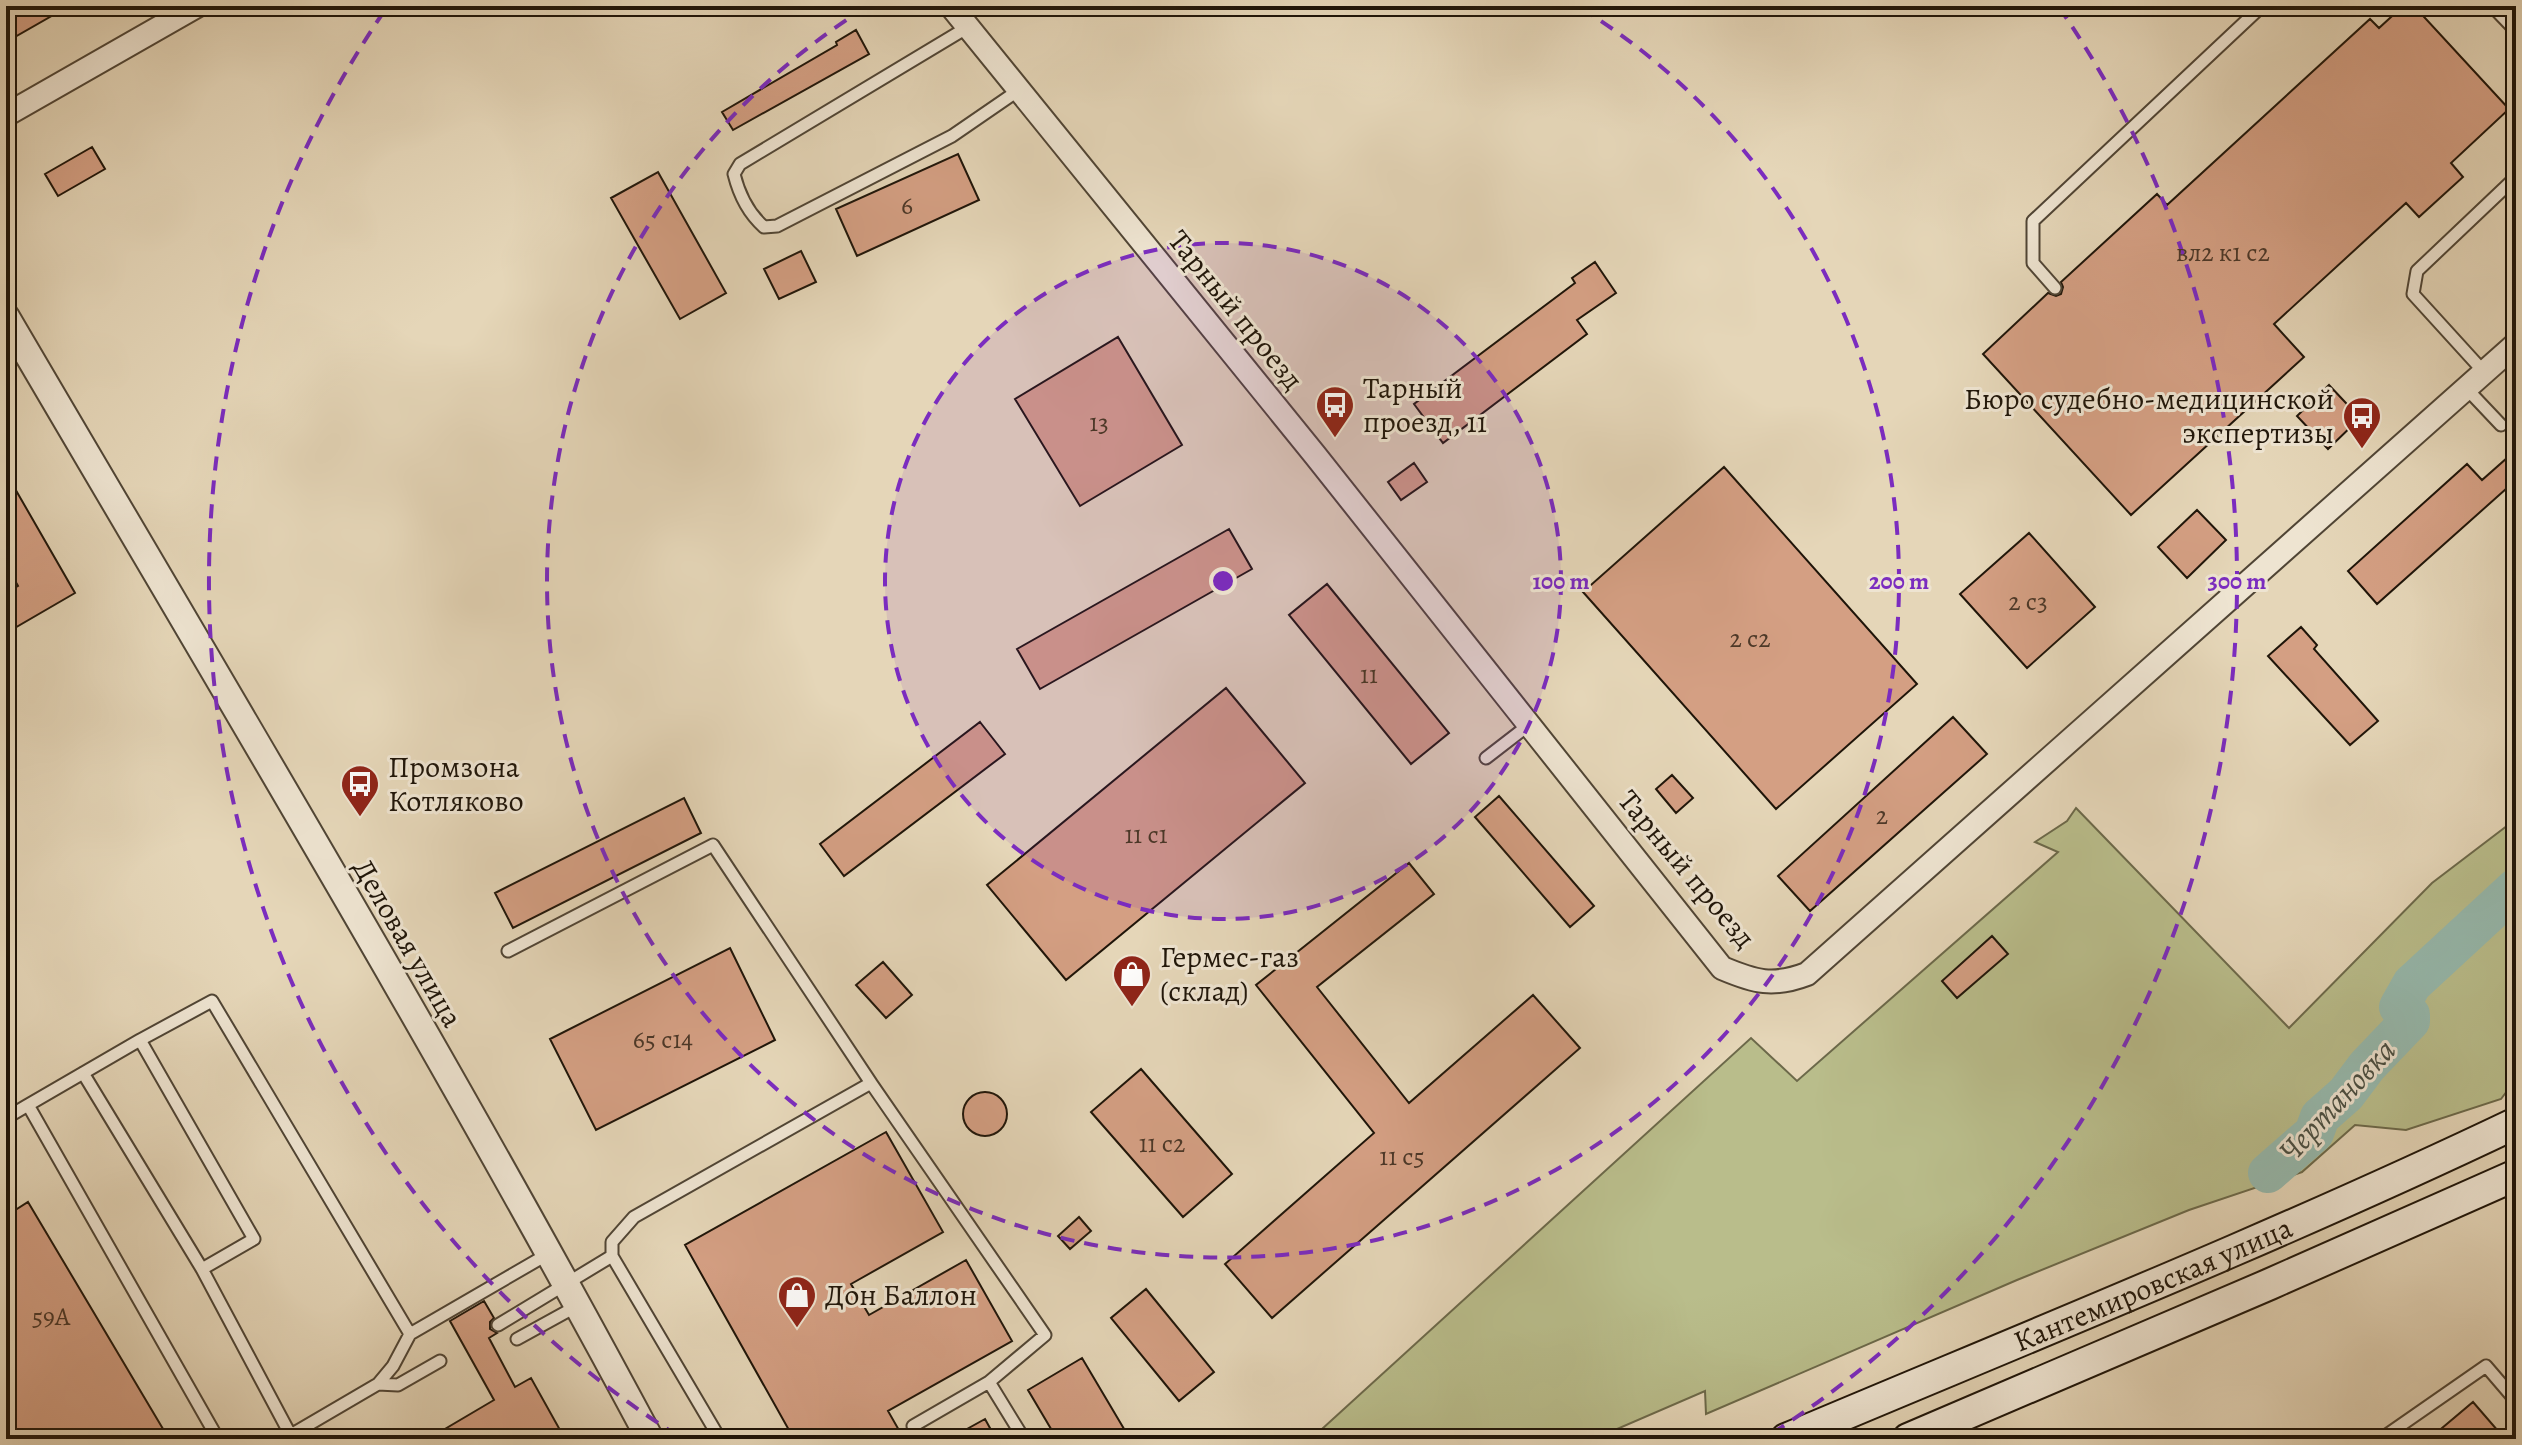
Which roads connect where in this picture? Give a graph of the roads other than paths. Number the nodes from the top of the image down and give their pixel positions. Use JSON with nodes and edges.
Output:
{"nodes":[{"id":1,"x":197,"y":6,"type":"edge"},
{"id":2,"x":951,"y":6,"type":"edge"},
{"id":3,"x":2262,"y":6,"type":"edge"},
{"id":4,"x":2492,"y":6,"type":"edge"},
{"id":5,"x":968,"y":27,"type":"junction"},
{"id":6,"x":2516,"y":31,"type":"edge"},
{"id":7,"x":1019,"y":90,"type":"junction"},
{"id":8,"x":6,"y":115,"type":"edge"},
{"id":9,"x":2516,"y":177,"type":"edge"},
{"id":10,"x":2055,"y":288,"type":"dead end"},
{"id":11,"x":6,"y":317,"type":"edge"},
{"id":12,"x":2516,"y":344,"type":"edge"},
{"id":13,"x":2484,"y":372,"type":"junction"},
{"id":14,"x":2466,"y":388,"type":"junction"},
{"id":15,"x":2501,"y":425,"type":"dead end"},
{"id":16,"x":1530,"y":724,"type":"junction"},
{"id":17,"x":1486,"y":758,"type":"dead end"},
{"id":18,"x":508,"y":951,"type":"dead end"},
{"id":19,"x":140,"y":1040,"type":"junction"},
{"id":20,"x":83,"y":1073,"type":"junction"},
{"id":21,"x":871,"y":1083,"type":"junction"},
{"id":22,"x":28,"y":1105,"type":"junction"},
{"id":23,"x":6,"y":1118,"type":"edge"},
{"id":24,"x":2516,"y":1123,"type":"edge"},
{"id":25,"x":2516,"y":1175,"type":"edge"},
{"id":26,"x":548,"y":1254,"type":"junction"},
{"id":27,"x":612,"y":1256,"type":"junction"},
{"id":28,"x":202,"y":1269,"type":"junction"},
{"id":29,"x":572,"y":1295,"type":"junction"},
{"id":30,"x":498,"y":1325,"type":"dead end"},
{"id":31,"x":410,"y":1334,"type":"junction"},
{"id":32,"x":517,"y":1339,"type":"dead end"},
{"id":33,"x":440,"y":1361,"type":"dead end"},
{"id":34,"x":989,"y":1382,"type":"junction"},
{"id":35,"x":378,"y":1384,"type":"junction"},
{"id":36,"x":2516,"y":1401,"type":"edge"},
{"id":37,"x":913,"y":1426,"type":"dead end"},
{"id":38,"x":287,"y":1436,"type":"edge"},
{"id":39,"x":218,"y":1439,"type":"edge"},
{"id":40,"x":650,"y":1439,"type":"edge"},
{"id":41,"x":720,"y":1439,"type":"edge"},
{"id":42,"x":1024,"y":1439,"type":"edge"},
{"id":43,"x":1786,"y":1439,"type":"edge"},
{"id":44,"x":1908,"y":1439,"type":"edge"},
{"id":45,"x":2381,"y":1439,"type":"edge"}],
"edges":[{"from":1,"to":8,"type":"street"},
{"from":2,"to":5,"type":"street","name":"Тарный проезд"},
{"from":3,"to":10,"type":"lane"},
{"from":4,"to":6,"type":"lane"},
{"from":5,"to":7,"type":"street","name":"Тарный проезд"},
{"from":5,"to":7,"type":"lane"},
{"from":7,"to":16,"type":"street","name":"Тарный проезд"},
{"from":9,"to":13,"type":"lane"},
{"from":11,"to":26,"type":"street","name":"Деловая улица"},
{"from":12,"to":13,"type":"street","name":"Тарный проезд"},
{"from":13,"to":14,"type":"street","name":"Тарный проезд"},
{"from":14,"to":15,"type":"lane"},
{"from":14,"to":16,"type":"street","name":"Тарный проезд"},
{"from":16,"to":17,"type":"lane"},
{"from":18,"to":21,"type":"lane"},
{"from":19,"to":20,"type":"lane"},
{"from":19,"to":28,"type":"lane"},
{"from":19,"to":31,"type":"lane"},
{"from":20,"to":22,"type":"lane"},
{"from":20,"to":28,"type":"lane"},
{"from":21,"to":27,"type":"lane"},
{"from":21,"to":34,"type":"lane"},
{"from":22,"to":23,"type":"lane"},
{"from":22,"to":39,"type":"lane"},
{"from":24,"to":43,"type":"main road","name":"Кантемировская улица"},
{"from":25,"to":44,"type":"main road","name":"Кантемировская улица"},
{"from":26,"to":29,"type":"street","name":"Деловая улица"},
{"from":26,"to":31,"type":"lane"},
{"from":27,"to":29,"type":"lane"},
{"from":27,"to":41,"type":"lane"},
{"from":28,"to":38,"type":"lane"},
{"from":29,"to":30,"type":"lane"},
{"from":29,"to":32,"type":"lane"},
{"from":29,"to":40,"type":"street","name":"Деловая улица"},
{"from":31,"to":35,"type":"lane"},
{"from":33,"to":35,"type":"lane"},
{"from":34,"to":37,"type":"lane"},
{"from":34,"to":42,"type":"lane"},
{"from":35,"to":38,"type":"lane"},
{"from":36,"to":45,"type":"lane"}]}
